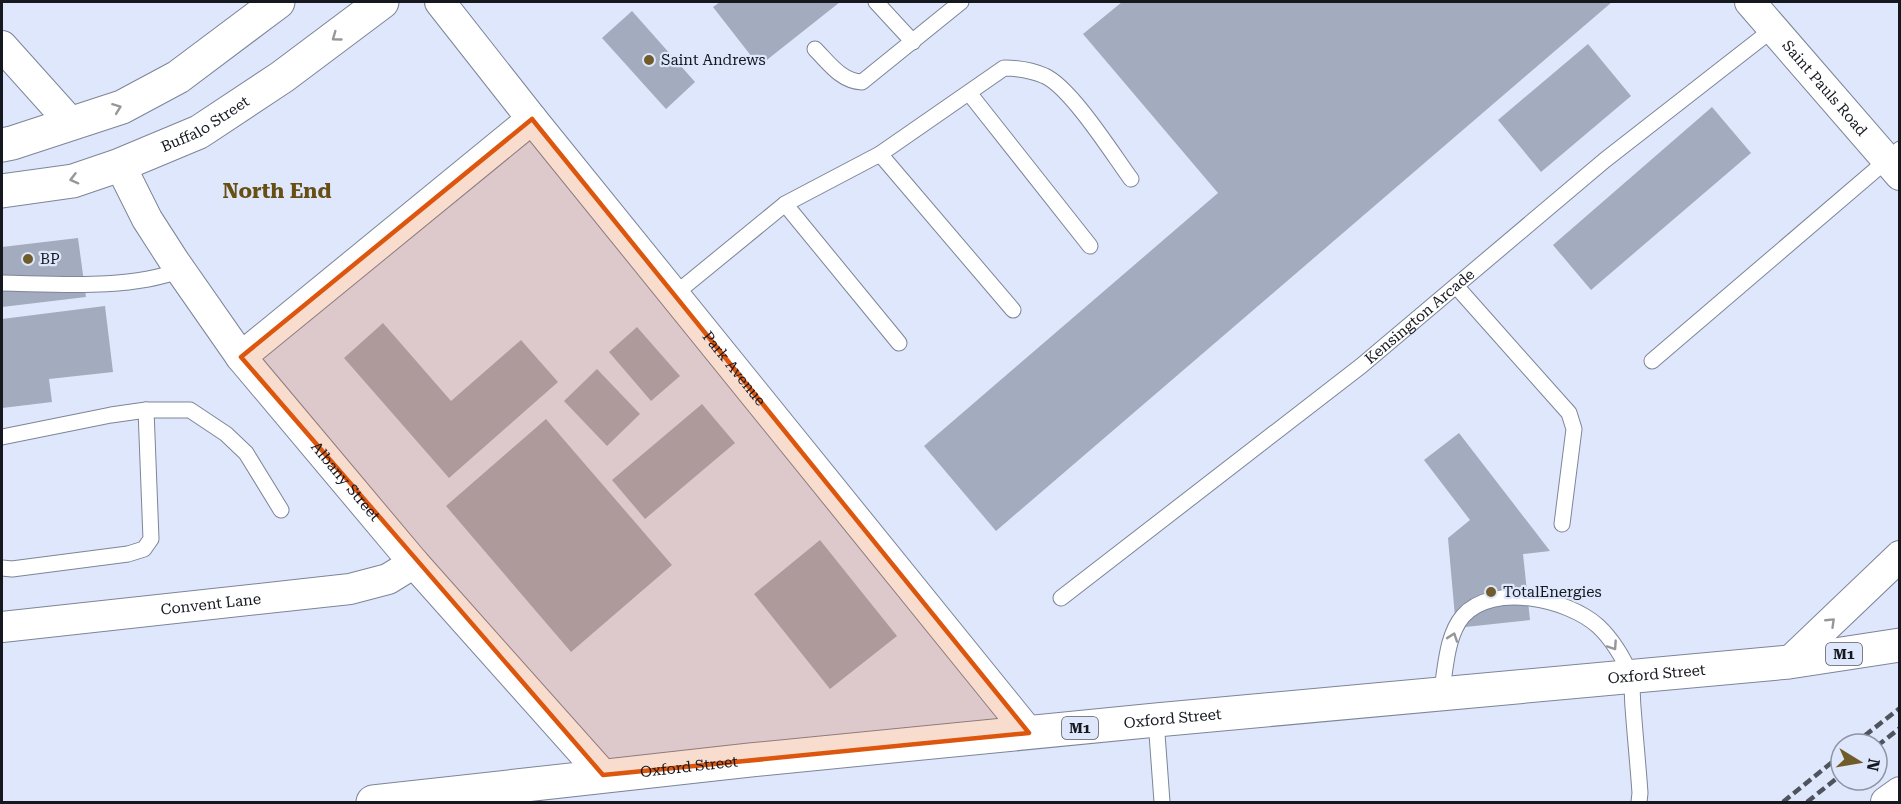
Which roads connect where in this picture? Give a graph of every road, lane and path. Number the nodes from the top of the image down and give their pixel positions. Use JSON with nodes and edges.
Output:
{"nodes":[{"id":1,"x":278,"y":2,"type":"edge"},
{"id":2,"x":382,"y":2,"type":"edge"},
{"id":3,"x":441,"y":2,"type":"edge"},
{"id":4,"x":876,"y":2,"type":"edge"},
{"id":5,"x":961,"y":2,"type":"edge"},
{"id":6,"x":1750,"y":2,"type":"edge"},
{"id":7,"x":1773,"y":29,"type":"junction"},
{"id":8,"x":913,"y":42,"type":"junction"},
{"id":9,"x":2,"y":46,"type":"edge"},
{"id":10,"x":814,"y":49,"type":"dead end"},
{"id":11,"x":969,"y":93,"type":"junction"},
{"id":12,"x":532,"y":119,"type":"junction"},
{"id":13,"x":72,"y":124,"type":"junction"},
{"id":14,"x":2,"y":145,"type":"edge"},
{"id":15,"x":880,"y":154,"type":"junction"},
{"id":16,"x":1895,"y":161,"type":"edge"},
{"id":17,"x":120,"y":165,"type":"junction"},
{"id":18,"x":1131,"y":178,"type":"dead end"},
{"id":19,"x":2,"y":191,"type":"edge"},
{"id":20,"x":785,"y":204,"type":"junction"},
{"id":21,"x":1090,"y":246,"type":"dead end"},
{"id":22,"x":180,"y":270,"type":"junction"},
{"id":23,"x":2,"y":283,"type":"edge"},
{"id":24,"x":1456,"y":286,"type":"junction"},
{"id":25,"x":675,"y":294,"type":"junction"},
{"id":26,"x":1013,"y":310,"type":"dead end"},
{"id":27,"x":899,"y":344,"type":"dead end"},
{"id":28,"x":241,"y":357,"type":"junction"},
{"id":29,"x":1652,"y":361,"type":"dead end"},
{"id":30,"x":146,"y":410,"type":"junction"},
{"id":31,"x":2,"y":437,"type":"edge"},
{"id":32,"x":282,"y":510,"type":"dead end"},
{"id":33,"x":1562,"y":525,"type":"dead end"},
{"id":34,"x":1899,"y":556,"type":"edge"},
{"id":35,"x":414,"y":563,"type":"junction"},
{"id":36,"x":2,"y":568,"type":"edge"},
{"id":37,"x":1061,"y":598,"type":"dead end"},
{"id":38,"x":2,"y":627,"type":"edge"},
{"id":39,"x":1899,"y":645,"type":"edge"},
{"id":40,"x":1789,"y":662,"type":"junction"},
{"id":41,"x":1630,"y":676,"type":"junction"},
{"id":42,"x":1441,"y":694,"type":"junction"},
{"id":43,"x":1156,"y":720,"type":"junction"},
{"id":44,"x":1029,"y":733,"type":"junction"},
{"id":45,"x":603,"y":776,"type":"junction"},
{"id":46,"x":1899,"y":792,"type":"edge"},
{"id":47,"x":532,"y":793,"type":"edge"},
{"id":48,"x":373,"y":802,"type":"edge"},
{"id":49,"x":1162,"y":802,"type":"edge"},
{"id":50,"x":1639,"y":802,"type":"edge"},
{"id":51,"x":1886,"y":802,"type":"edge"}],
"edges":[{"from":13,"to":1,"type":"main road","one_way":true},
{"from":2,"to":17,"type":"main road","name":"Buffalo Street","one_way":true},
{"from":3,"to":12,"type":"street","name":"Park Avenue"},
{"from":4,"to":8,"type":"lane"},
{"from":5,"to":8,"type":"lane"},
{"from":6,"to":7,"type":"street","name":"Saint Pauls Road"},
{"from":7,"to":16,"type":"street","name":"Saint Pauls Road"},
{"from":7,"to":24,"type":"lane","name":"Kensington Arcade"},
{"from":8,"to":10,"type":"lane"},
{"from":9,"to":13,"type":"street"},
{"from":11,"to":15,"type":"lane"},
{"from":11,"to":18,"type":"lane"},
{"from":11,"to":21,"type":"lane"},
{"from":12,"to":25,"type":"street","name":"Park Avenue"},
{"from":12,"to":28,"type":"street"},
{"from":13,"to":14,"type":"main road"},
{"from":15,"to":20,"type":"lane"},
{"from":15,"to":26,"type":"lane"},
{"from":16,"to":29,"type":"lane"},
{"from":17,"to":19,"type":"main road","name":"Buffalo Street","one_way":true},
{"from":17,"to":22,"type":"street","name":"Albany Street"},
{"from":20,"to":25,"type":"lane"},
{"from":20,"to":27,"type":"lane"},
{"from":22,"to":23,"type":"lane"},
{"from":22,"to":28,"type":"street","name":"Albany Street"},
{"from":24,"to":33,"type":"lane"},
{"from":24,"to":37,"type":"lane","name":"Kensington Arcade"},
{"from":25,"to":44,"type":"street","name":"Park Avenue"},
{"from":28,"to":35,"type":"street","name":"Albany Street"},
{"from":30,"to":31,"type":"lane"},
{"from":30,"to":32,"type":"lane"},
{"from":30,"to":36,"type":"lane"},
{"from":40,"to":34,"type":"street","one_way":true},
{"from":35,"to":38,"type":"street","name":"Convent Lane"},
{"from":35,"to":45,"type":"street","name":"Albany Street"},
{"from":39,"to":40,"type":"main road","name":"Oxford Street","number":"M1"},
{"from":40,"to":41,"type":"main road","name":"Oxford Street","number":"M1"},
{"from":41,"to":42,"type":"main road","name":"Oxford Street","number":"M1"},
{"from":42,"to":41,"type":"lane","one_way":true},
{"from":41,"to":50,"type":"lane"},
{"from":42,"to":43,"type":"main road","name":"Oxford Street","number":"M1"},
{"from":43,"to":44,"type":"main road","name":"Oxford Street","number":"M1"},
{"from":43,"to":49,"type":"lane"},
{"from":44,"to":45,"type":"main road","name":"Oxford Street","number":"M1"},
{"from":45,"to":47,"type":"main road","name":"Oxford Street","number":"M1"},
{"from":46,"to":51,"type":"street"},
{"from":47,"to":48,"type":"main road","name":"Oxford Street","number":"M1"}]}
